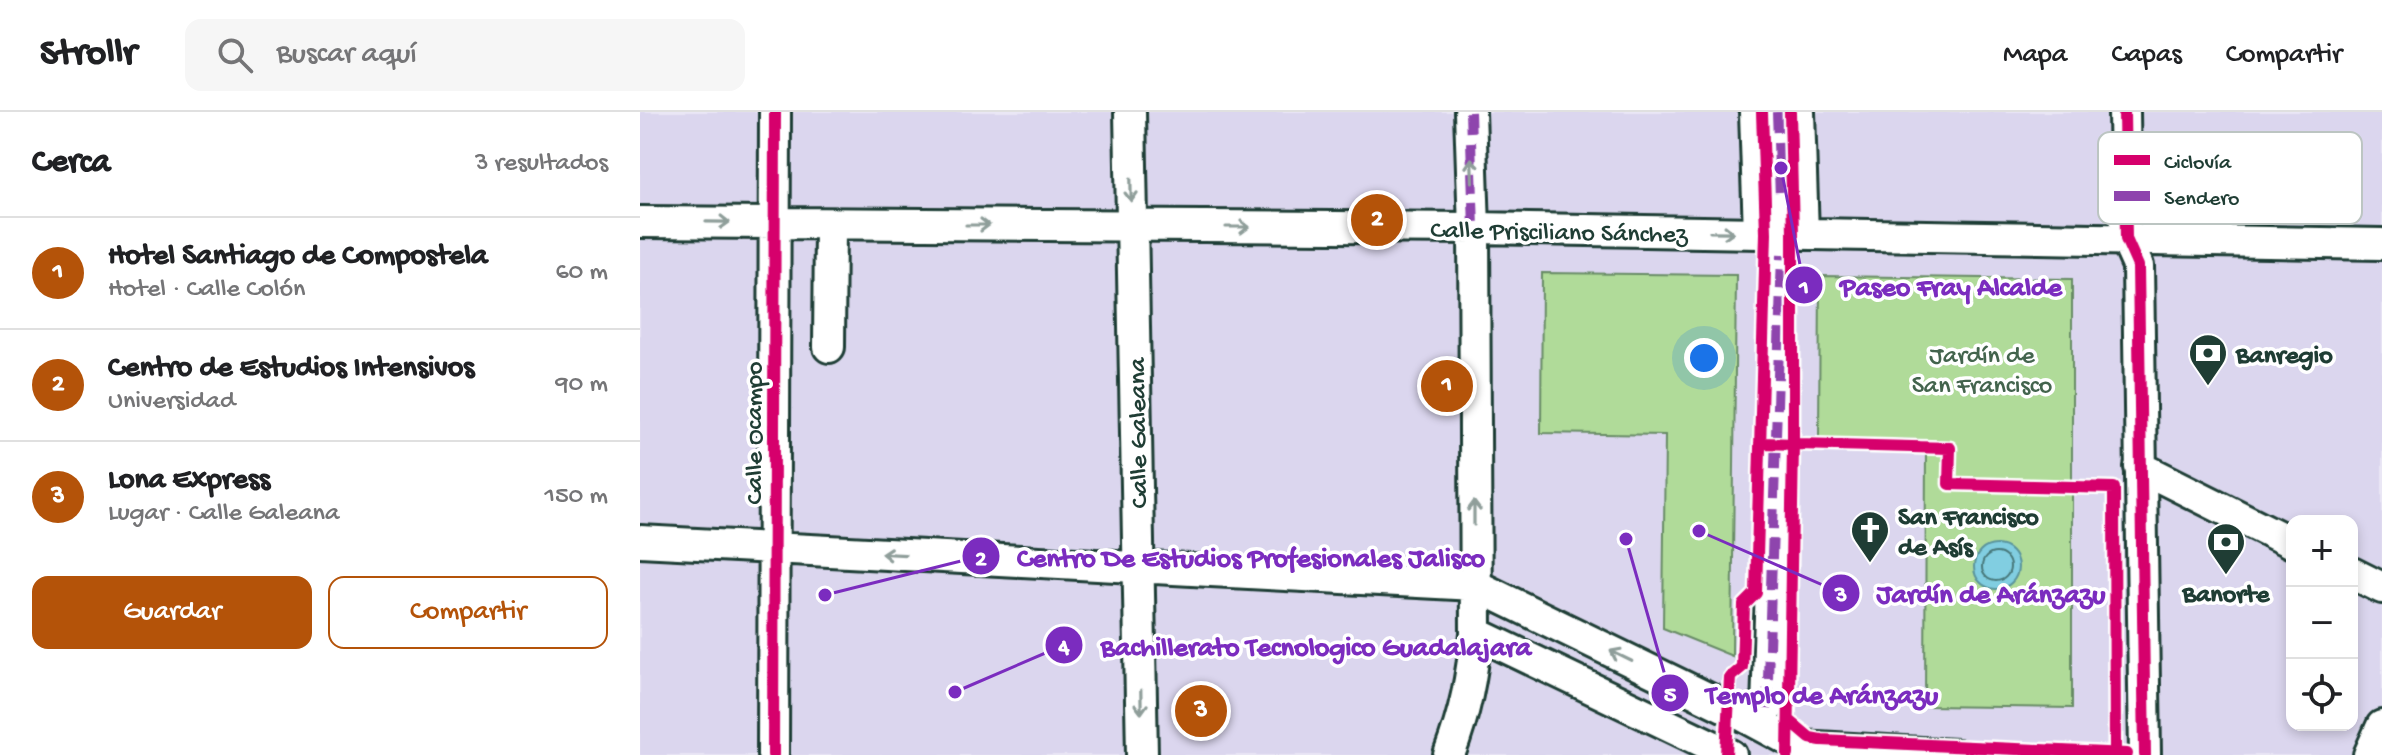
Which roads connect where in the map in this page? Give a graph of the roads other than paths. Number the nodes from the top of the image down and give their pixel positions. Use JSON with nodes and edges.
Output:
{"nodes":[{"id":1,"x":775,"y":112,"type":"edge"},
{"id":2,"x":1130,"y":112,"type":"edge"},
{"id":3,"x":1470,"y":112,"type":"edge"},
{"id":4,"x":1755,"y":112,"type":"edge"},
{"id":5,"x":1777,"y":112,"type":"edge"},
{"id":6,"x":1799,"y":112,"type":"edge"},
{"id":7,"x":2124,"y":112,"type":"edge"},
{"id":8,"x":2124,"y":132,"type":"edge"},
{"id":9,"x":640,"y":222,"type":"edge"},
{"id":10,"x":776,"y":223,"type":"junction"},
{"id":11,"x":830,"y":224,"type":"junction"},
{"id":12,"x":2126,"y":224,"type":"edge"},
{"id":13,"x":1132,"y":226,"type":"junction"},
{"id":14,"x":1474,"y":228,"type":"junction"},
{"id":15,"x":1781,"y":233,"type":"junction"},
{"id":16,"x":2126,"y":239,"type":"junction"},
{"id":17,"x":2382,"y":244,"type":"edge"},
{"id":18,"x":829,"y":347,"type":"dead end"},
{"id":19,"x":2140,"y":467,"type":"junction"},
{"id":20,"x":2286,"y":540,"type":"edge"},
{"id":21,"x":640,"y":541,"type":"edge"},
{"id":22,"x":773,"y":547,"type":"junction"},
{"id":23,"x":1139,"y":568,"type":"junction"},
{"id":24,"x":2358,"y":576,"type":"edge"},
{"id":25,"x":1475,"y":585,"type":"junction"},
{"id":26,"x":2382,"y":588,"type":"edge"},
{"id":27,"x":1476,"y":633,"type":"junction"},
{"id":28,"x":2382,"y":726,"type":"edge"},
{"id":29,"x":1764,"y":728,"type":"edge"},
{"id":30,"x":773,"y":755,"type":"edge"},
{"id":31,"x":1142,"y":755,"type":"edge"},
{"id":32,"x":1449,"y":755,"type":"edge"},
{"id":33,"x":1731,"y":755,"type":"edge"},
{"id":34,"x":1739,"y":755,"type":"edge"},
{"id":35,"x":1957,"y":755,"type":"edge"},
{"id":36,"x":2145,"y":755,"type":"edge"},
{"id":37,"x":2369,"y":755,"type":"edge"}],
"edges":[{"from":1,"to":10,"type":"street","name":"Calle Ocampo"},
{"from":2,"to":13,"type":"street","name":"Calle Galeana","one_way":true},
{"from":14,"to":3,"type":"street","one_way":true},
{"from":4,"to":15,"type":"street"},
{"from":5,"to":15,"type":"street"},
{"from":6,"to":15,"type":"street"},
{"from":7,"to":8,"type":"street"},
{"from":9,"to":10,"type":"street","name":"Calle Prisciliano Sánchez","one_way":true},
{"from":10,"to":11,"type":"street","name":"Calle Prisciliano Sánchez"},
{"from":10,"to":22,"type":"street","name":"Calle Ocampo"},
{"from":11,"to":13,"type":"street","name":"Calle Prisciliano Sánchez","one_way":true},
{"from":11,"to":18,"type":"street"},
{"from":12,"to":16,"type":"street"},
{"from":13,"to":14,"type":"street","name":"Calle Prisciliano Sánchez","one_way":true},
{"from":13,"to":23,"type":"street","name":"Calle Galeana"},
{"from":14,"to":15,"type":"street","name":"Calle Prisciliano Sánchez","one_way":true},
{"from":25,"to":14,"type":"street","one_way":true},
{"from":15,"to":16,"type":"street","name":"Calle Prisciliano Sánchez"},
{"from":15,"to":29,"type":"street"},
{"from":16,"to":17,"type":"street","name":"Calle Prisciliano Sánchez"},
{"from":16,"to":19,"type":"street"},
{"from":19,"to":20,"type":"street"},
{"from":19,"to":36,"type":"street"},
{"from":21,"to":22,"type":"street"},
{"from":23,"to":22,"type":"street","one_way":true},
{"from":22,"to":30,"type":"street","name":"Calle Ocampo"},
{"from":23,"to":25,"type":"street"},
{"from":23,"to":31,"type":"street","name":"Calle Galeana","one_way":true},
{"from":24,"to":26,"type":"street"},
{"from":25,"to":27,"type":"street"},
{"from":29,"to":25,"type":"street","one_way":true},
{"from":27,"to":32,"type":"street"},
{"from":27,"to":33,"type":"street"},
{"from":28,"to":37,"type":"street"},
{"from":29,"to":34,"type":"street"},
{"from":29,"to":35,"type":"street"}]}
